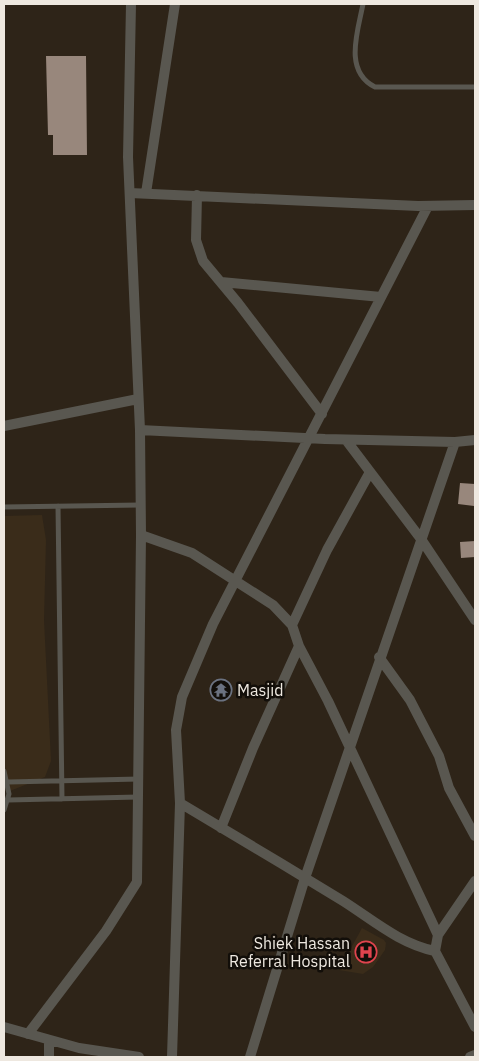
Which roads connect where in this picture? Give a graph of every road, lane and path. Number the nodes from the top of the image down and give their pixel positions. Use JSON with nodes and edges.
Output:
{"nodes":[{"id":1,"x":131,"y":4,"type":"edge"},
{"id":2,"x":174,"y":4,"type":"edge"},
{"id":3,"x":363,"y":4,"type":"edge"},
{"id":4,"x":475,"y":88,"type":"edge"},
{"id":5,"x":130,"y":193,"type":"junction"},
{"id":6,"x":146,"y":193,"type":"junction"},
{"id":7,"x":197,"y":195,"type":"junction"},
{"id":8,"x":475,"y":205,"type":"edge"},
{"id":9,"x":428,"y":206,"type":"junction"},
{"id":10,"x":221,"y":282,"type":"junction"},
{"id":11,"x":381,"y":297,"type":"junction"},
{"id":12,"x":138,"y":399,"type":"junction"},
{"id":13,"x":322,"y":414,"type":"junction"},
{"id":14,"x":4,"y":426,"type":"edge"},
{"id":15,"x":140,"y":430,"type":"junction"},
{"id":16,"x":309,"y":438,"type":"junction"},
{"id":17,"x":346,"y":440,"type":"junction"},
{"id":18,"x":475,"y":440,"type":"edge"},
{"id":19,"x":455,"y":442,"type":"junction"},
{"id":20,"x":370,"y":472,"type":"junction"},
{"id":21,"x":141,"y":505,"type":"junction"},
{"id":22,"x":58,"y":506,"type":"junction"},
{"id":23,"x":4,"y":507,"type":"edge"},
{"id":24,"x":141,"y":535,"type":"junction"},
{"id":25,"x":421,"y":539,"type":"junction"},
{"id":26,"x":236,"y":581,"type":"junction"},
{"id":27,"x":475,"y":620,"type":"edge"},
{"id":28,"x":292,"y":625,"type":"junction"},
{"id":29,"x":300,"y":646,"type":"junction"},
{"id":30,"x":379,"y":657,"type":"junction"},
{"id":31,"x":349,"y":747,"type":"junction"},
{"id":32,"x":4,"y":771,"type":"edge"},
{"id":33,"x":139,"y":779,"type":"junction"},
{"id":34,"x":62,"y":781,"type":"junction"},
{"id":35,"x":8,"y":782,"type":"junction"},
{"id":36,"x":138,"y":797,"type":"junction"},
{"id":37,"x":62,"y":799,"type":"junction"},
{"id":38,"x":8,"y":800,"type":"junction"},
{"id":39,"x":180,"y":803,"type":"junction"},
{"id":40,"x":4,"y":810,"type":"edge"},
{"id":41,"x":221,"y":828,"type":"junction"},
{"id":42,"x":475,"y":836,"type":"edge"},
{"id":43,"x":305,"y":878,"type":"junction"},
{"id":44,"x":475,"y":881,"type":"edge"},
{"id":45,"x":438,"y":935,"type":"junction"},
{"id":46,"x":435,"y":951,"type":"junction"},
{"id":47,"x":475,"y":1026,"type":"edge"},
{"id":48,"x":4,"y":1027,"type":"edge"},
{"id":49,"x":28,"y":1034,"type":"junction"},
{"id":50,"x":50,"y":1040,"type":"junction"},
{"id":51,"x":475,"y":1055,"type":"edge"},
{"id":52,"x":49,"y":1057,"type":"edge"},
{"id":53,"x":139,"y":1057,"type":"edge"},
{"id":54,"x":172,"y":1057,"type":"edge"},
{"id":55,"x":250,"y":1057,"type":"edge"},
{"id":56,"x":470,"y":1057,"type":"edge"}],
"edges":[{"from":1,"to":5,"type":"street"},
{"from":2,"to":6,"type":"street"},
{"from":3,"to":4,"type":"lane"},
{"from":5,"to":6,"type":"street"},
{"from":5,"to":12,"type":"street"},
{"from":6,"to":7,"type":"street"},
{"from":7,"to":9,"type":"street"},
{"from":7,"to":10,"type":"street"},
{"from":8,"to":9,"type":"street"},
{"from":9,"to":11,"type":"street"},
{"from":10,"to":11,"type":"street"},
{"from":10,"to":13,"type":"street"},
{"from":11,"to":13,"type":"street"},
{"from":12,"to":14,"type":"street"},
{"from":12,"to":15,"type":"street"},
{"from":13,"to":16,"type":"street"},
{"from":15,"to":16,"type":"street"},
{"from":15,"to":21,"type":"street"},
{"from":16,"to":17,"type":"street"},
{"from":16,"to":26,"type":"street"},
{"from":17,"to":19,"type":"street"},
{"from":17,"to":20,"type":"street"},
{"from":18,"to":19,"type":"street"},
{"from":19,"to":25,"type":"street"},
{"from":20,"to":25,"type":"street"},
{"from":20,"to":28,"type":"street"},
{"from":21,"to":22,"type":"lane"},
{"from":21,"to":24,"type":"street"},
{"from":22,"to":23,"type":"lane"},
{"from":22,"to":34,"type":"lane"},
{"from":24,"to":26,"type":"street"},
{"from":24,"to":33,"type":"street"},
{"from":25,"to":27,"type":"street"},
{"from":25,"to":30,"type":"street"},
{"from":26,"to":28,"type":"street"},
{"from":26,"to":39,"type":"street"},
{"from":28,"to":29,"type":"street"},
{"from":29,"to":31,"type":"street"},
{"from":29,"to":41,"type":"street"},
{"from":30,"to":31,"type":"street"},
{"from":30,"to":42,"type":"street"},
{"from":31,"to":43,"type":"street"},
{"from":31,"to":45,"type":"street"},
{"from":32,"to":35,"type":"lane"},
{"from":33,"to":34,"type":"lane"},
{"from":33,"to":36,"type":"street"},
{"from":34,"to":35,"type":"lane"},
{"from":34,"to":37,"type":"lane"},
{"from":35,"to":38,"type":"lane"},
{"from":36,"to":37,"type":"lane"},
{"from":36,"to":49,"type":"street"},
{"from":37,"to":38,"type":"lane"},
{"from":38,"to":40,"type":"lane"},
{"from":39,"to":41,"type":"street"},
{"from":39,"to":54,"type":"street"},
{"from":41,"to":43,"type":"street"},
{"from":43,"to":46,"type":"street"},
{"from":43,"to":55,"type":"street"},
{"from":44,"to":45,"type":"street"},
{"from":45,"to":46,"type":"street"},
{"from":46,"to":47,"type":"street"},
{"from":48,"to":49,"type":"street"},
{"from":49,"to":50,"type":"street"},
{"from":50,"to":52,"type":"street"},
{"from":50,"to":53,"type":"street"},
{"from":51,"to":56,"type":"street"}]}
